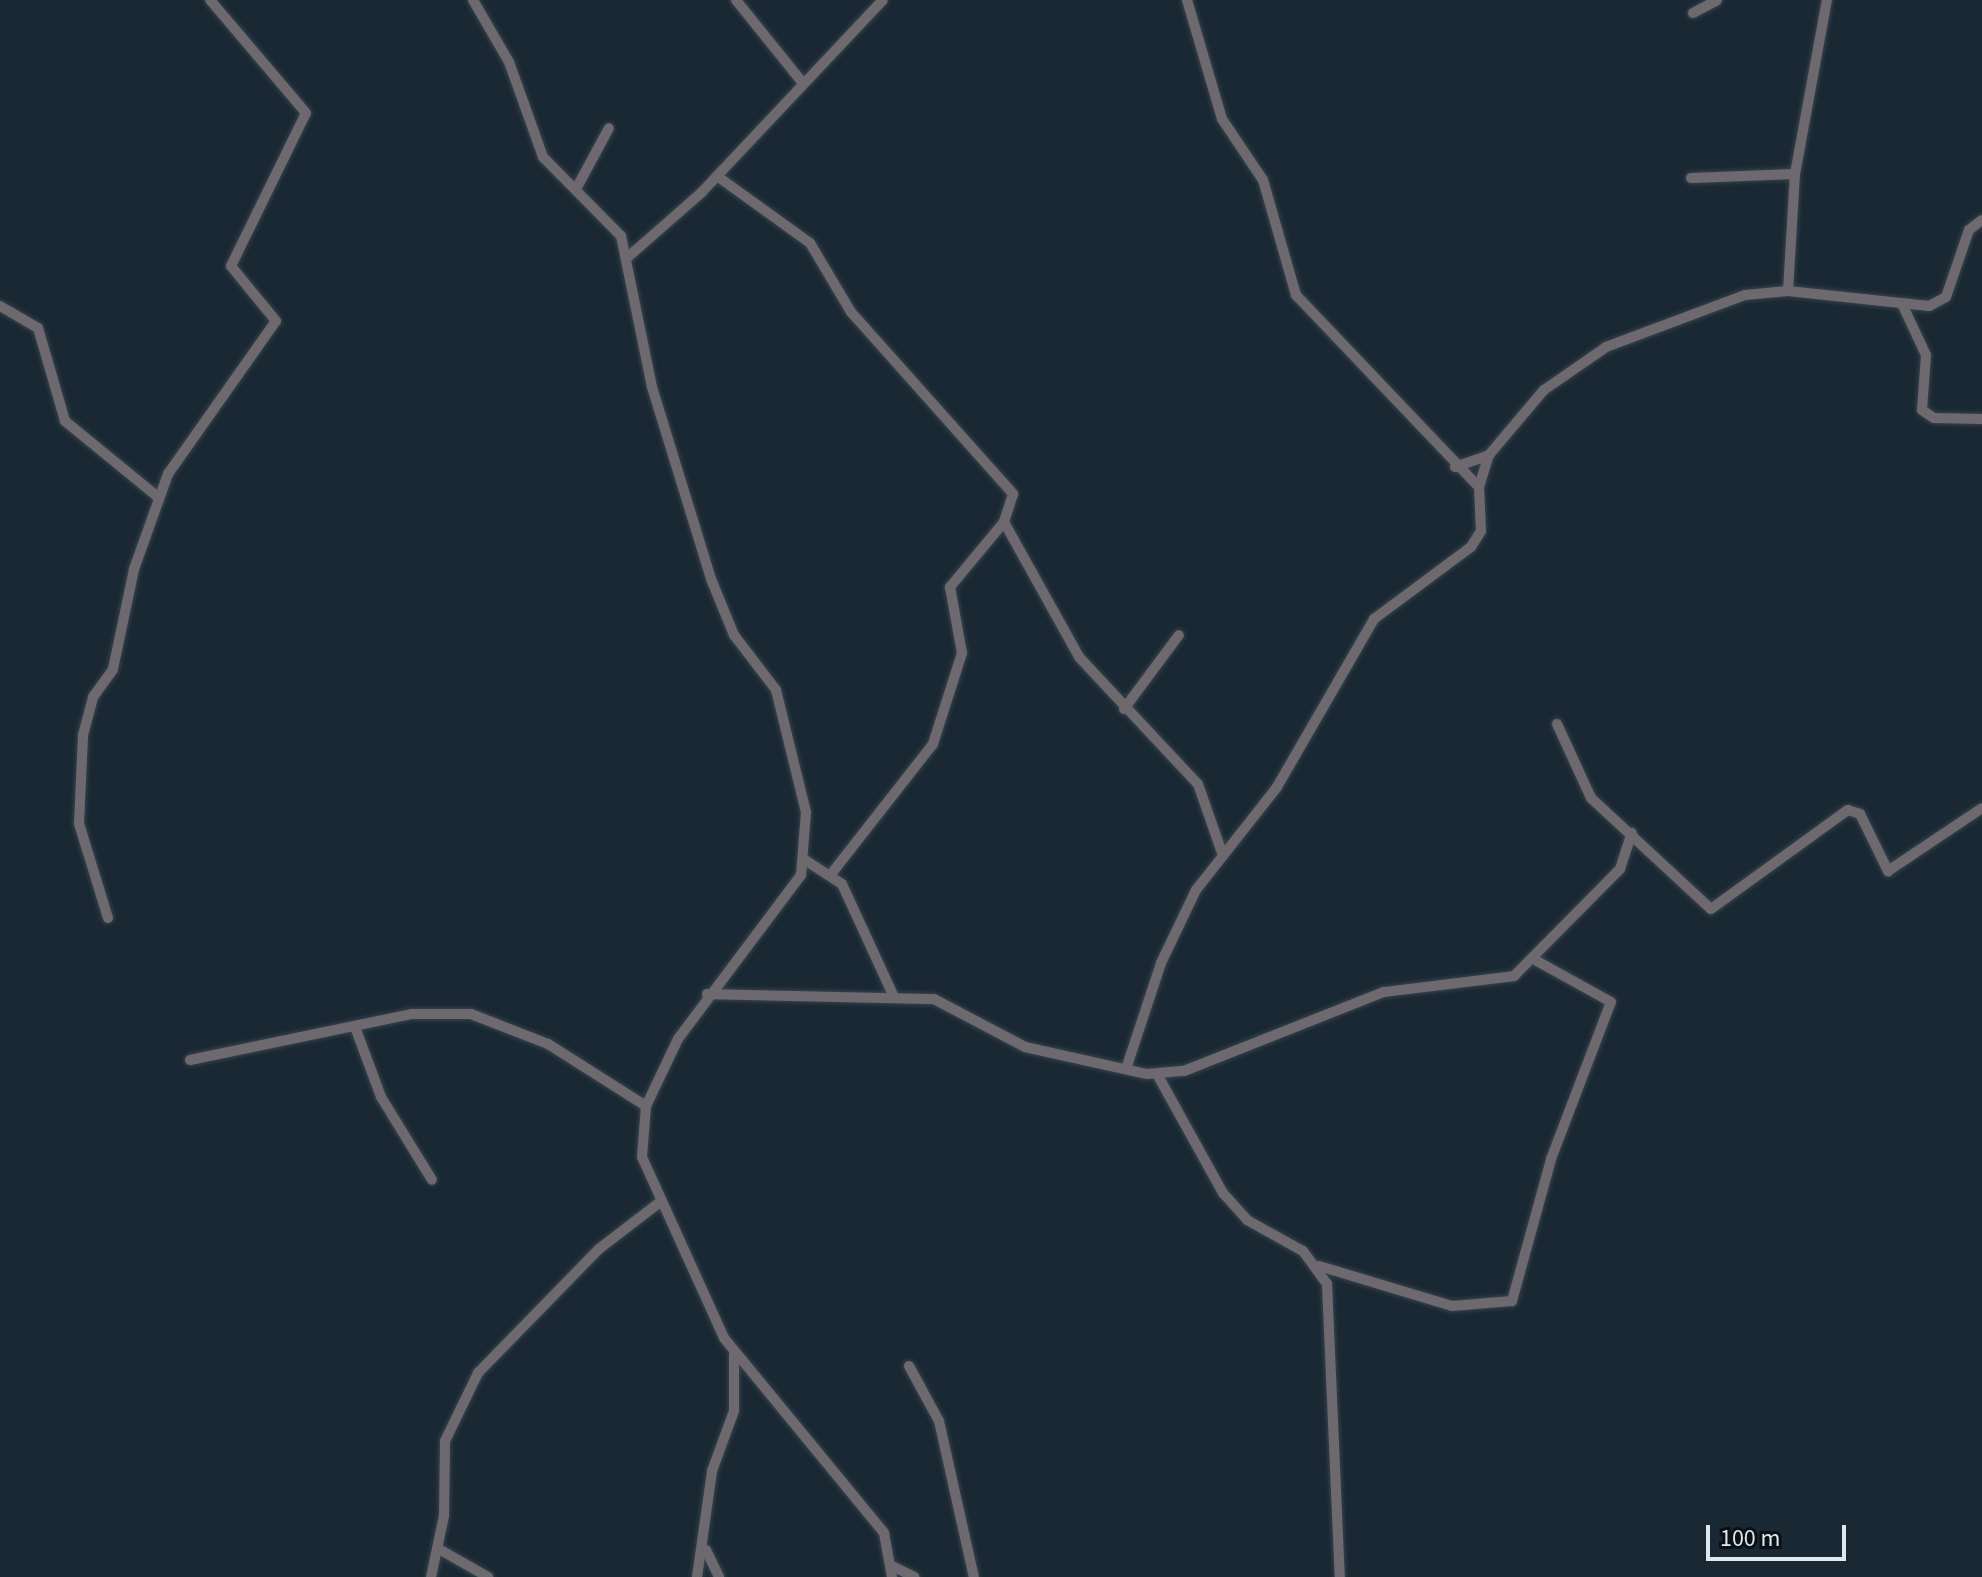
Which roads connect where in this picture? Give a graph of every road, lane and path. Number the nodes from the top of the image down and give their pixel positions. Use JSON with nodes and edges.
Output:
{"nodes":[{"id":1,"x":210,"y":0,"type":"edge"},
{"id":2,"x":473,"y":0,"type":"edge"},
{"id":3,"x":736,"y":0,"type":"edge"},
{"id":4,"x":883,"y":0,"type":"edge"},
{"id":5,"x":1187,"y":0,"type":"edge"},
{"id":6,"x":1717,"y":0,"type":"edge"},
{"id":7,"x":1827,"y":0,"type":"edge"},
{"id":8,"x":1693,"y":13,"type":"dead end"},
{"id":9,"x":802,"y":82,"type":"junction"},
{"id":10,"x":609,"y":128,"type":"dead end"},
{"id":11,"x":1795,"y":174,"type":"junction"},
{"id":12,"x":717,"y":176,"type":"junction"},
{"id":13,"x":1691,"y":178,"type":"dead end"},
{"id":14,"x":576,"y":189,"type":"junction"},
{"id":15,"x":1982,"y":220,"type":"edge"},
{"id":16,"x":628,"y":257,"type":"junction"},
{"id":17,"x":1788,"y":291,"type":"junction"},
{"id":18,"x":0,"y":306,"type":"edge"},
{"id":19,"x":1903,"y":306,"type":"junction"},
{"id":20,"x":1982,"y":419,"type":"edge"},
{"id":21,"x":1489,"y":455,"type":"junction"},
{"id":22,"x":1455,"y":467,"type":"junction"},
{"id":23,"x":1479,"y":487,"type":"junction"},
{"id":24,"x":158,"y":497,"type":"junction"},
{"id":25,"x":1004,"y":522,"type":"junction"},
{"id":26,"x":1179,"y":635,"type":"dead end"},
{"id":27,"x":1124,"y":709,"type":"junction"},
{"id":28,"x":1557,"y":724,"type":"dead end"},
{"id":29,"x":1982,"y":808,"type":"edge"},
{"id":30,"x":1632,"y":833,"type":"junction"},
{"id":31,"x":1222,"y":853,"type":"junction"},
{"id":32,"x":805,"y":860,"type":"junction"},
{"id":33,"x":832,"y":873,"type":"junction"},
{"id":34,"x":108,"y":918,"type":"dead end"},
{"id":35,"x":1537,"y":961,"type":"junction"},
{"id":36,"x":707,"y":994,"type":"junction"},
{"id":37,"x":894,"y":997,"type":"junction"},
{"id":38,"x":355,"y":1027,"type":"junction"},
{"id":39,"x":190,"y":1060,"type":"dead end"},
{"id":40,"x":1126,"y":1069,"type":"junction"},
{"id":41,"x":1157,"y":1074,"type":"junction"},
{"id":42,"x":646,"y":1106,"type":"junction"},
{"id":43,"x":432,"y":1180,"type":"dead end"},
{"id":44,"x":660,"y":1202,"type":"junction"},
{"id":45,"x":1319,"y":1266,"type":"junction"},
{"id":46,"x":734,"y":1353,"type":"junction"},
{"id":47,"x":909,"y":1366,"type":"dead end"},
{"id":48,"x":437,"y":1548,"type":"junction"},
{"id":49,"x":706,"y":1548,"type":"junction"},
{"id":50,"x":892,"y":1571,"type":"edge"},
{"id":51,"x":431,"y":1577,"type":"edge"},
{"id":52,"x":488,"y":1577,"type":"edge"},
{"id":53,"x":697,"y":1577,"type":"edge"},
{"id":54,"x":719,"y":1577,"type":"edge"},
{"id":55,"x":915,"y":1577,"type":"edge"},
{"id":56,"x":974,"y":1577,"type":"edge"},
{"id":57,"x":1340,"y":1577,"type":"edge"}],
"edges":[{"from":1,"to":24,"type":"street"},
{"from":2,"to":14,"type":"street"},
{"from":3,"to":9,"type":"street"},
{"from":4,"to":9,"type":"street"},
{"from":5,"to":22,"type":"street"},
{"from":6,"to":8,"type":"street"},
{"from":7,"to":11,"type":"street"},
{"from":9,"to":12,"type":"street"},
{"from":10,"to":14,"type":"street"},
{"from":11,"to":13,"type":"street"},
{"from":11,"to":17,"type":"street"},
{"from":12,"to":16,"type":"street"},
{"from":12,"to":25,"type":"street"},
{"from":14,"to":16,"type":"street"},
{"from":15,"to":19,"type":"street"},
{"from":16,"to":32,"type":"street"},
{"from":17,"to":19,"type":"street"},
{"from":17,"to":21,"type":"street"},
{"from":18,"to":24,"type":"street"},
{"from":19,"to":20,"type":"street"},
{"from":21,"to":22,"type":"street"},
{"from":21,"to":23,"type":"street"},
{"from":22,"to":23,"type":"street"},
{"from":23,"to":31,"type":"street"},
{"from":24,"to":34,"type":"street"},
{"from":25,"to":27,"type":"street"},
{"from":25,"to":33,"type":"street"},
{"from":26,"to":27,"type":"street"},
{"from":27,"to":31,"type":"street"},
{"from":28,"to":30,"type":"street"},
{"from":29,"to":30,"type":"street"},
{"from":30,"to":35,"type":"street"},
{"from":31,"to":40,"type":"street"},
{"from":32,"to":33,"type":"street"},
{"from":32,"to":36,"type":"street"},
{"from":33,"to":37,"type":"street"},
{"from":35,"to":41,"type":"street"},
{"from":35,"to":45,"type":"street"},
{"from":36,"to":37,"type":"street"},
{"from":36,"to":42,"type":"street"},
{"from":37,"to":40,"type":"street"},
{"from":38,"to":39,"type":"street"},
{"from":38,"to":42,"type":"street"},
{"from":38,"to":43,"type":"street"},
{"from":40,"to":41,"type":"street"},
{"from":41,"to":45,"type":"street"},
{"from":42,"to":44,"type":"street"},
{"from":44,"to":46,"type":"street"},
{"from":44,"to":48,"type":"street"},
{"from":45,"to":57,"type":"street"},
{"from":46,"to":49,"type":"street"},
{"from":46,"to":50,"type":"street"},
{"from":47,"to":56,"type":"street"},
{"from":48,"to":51,"type":"street"},
{"from":48,"to":52,"type":"street"},
{"from":49,"to":53,"type":"street"},
{"from":49,"to":54,"type":"street"},
{"from":50,"to":55,"type":"street"}]}
